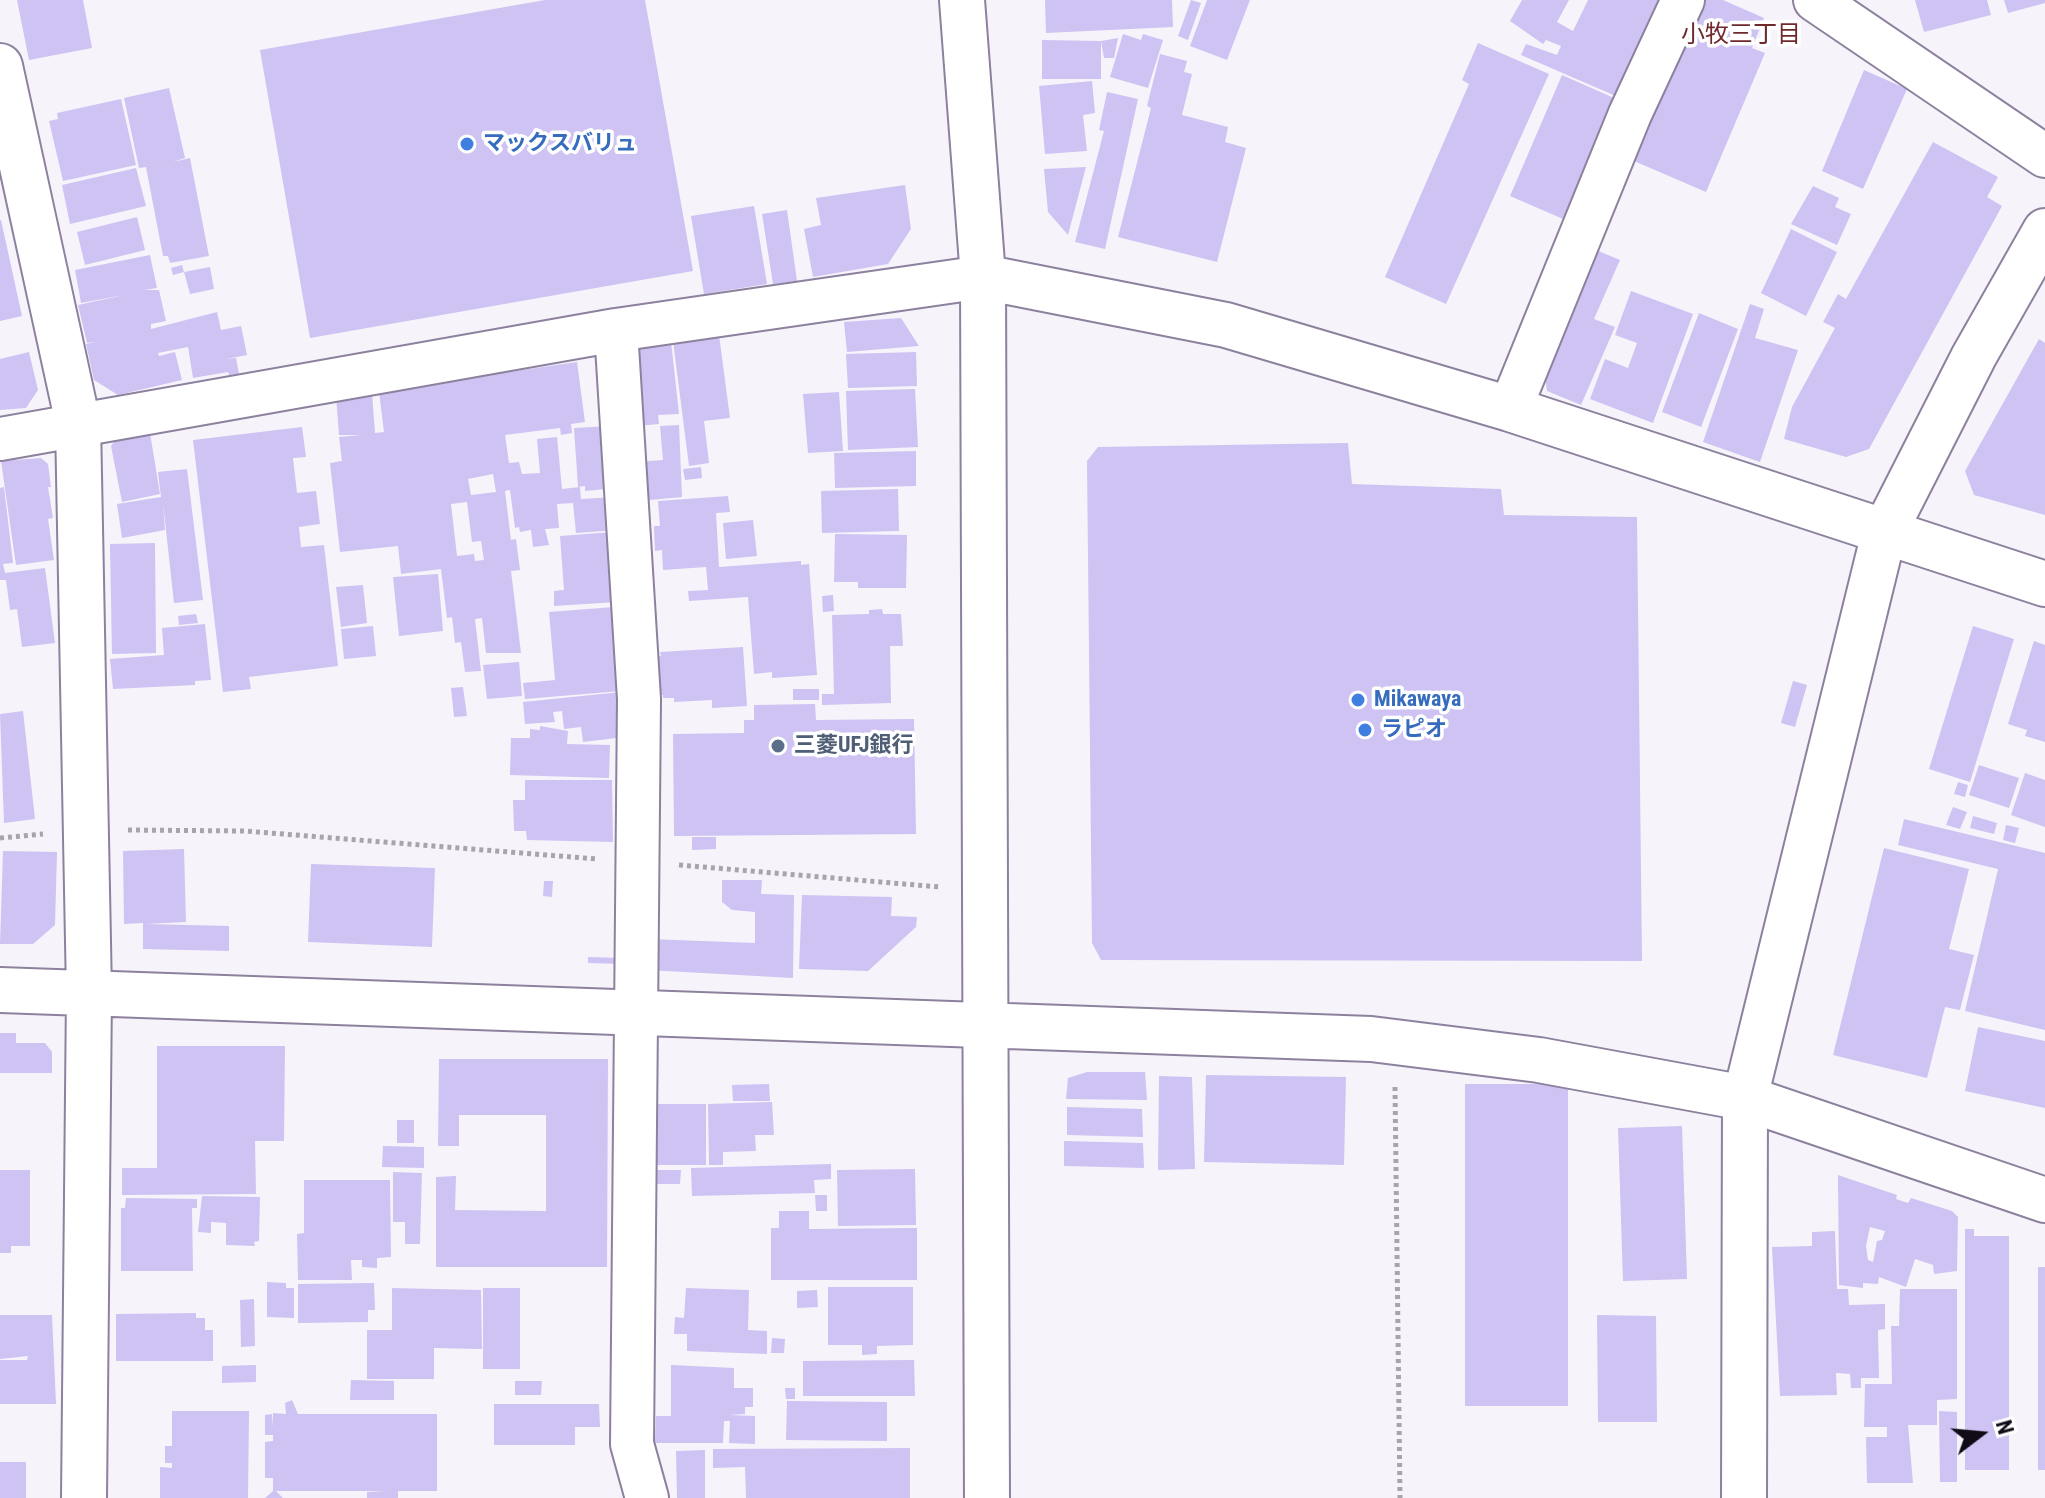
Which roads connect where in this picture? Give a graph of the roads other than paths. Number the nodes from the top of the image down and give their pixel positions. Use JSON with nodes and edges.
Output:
{"nodes":[{"id":1,"x":962,"y":0,"type":"edge"},
{"id":2,"x":1683,"y":0,"type":"edge"},
{"id":3,"x":1815,"y":0,"type":"edge"},
{"id":4,"x":0,"y":66,"type":"edge"},
{"id":5,"x":2045,"y":156,"type":"edge"},
{"id":6,"x":2045,"y":231,"type":"edge"},
{"id":7,"x":983,"y":277,"type":"junction"},
{"id":8,"x":616,"y":330,"type":"junction"},
{"id":9,"x":1510,"y":409,"type":"junction"},
{"id":10,"x":78,"y":423,"type":"junction"},
{"id":11,"x":0,"y":439,"type":"edge"},
{"id":12,"x":1884,"y":533,"type":"junction"},
{"id":13,"x":2045,"y":584,"type":"edge"},
{"id":14,"x":0,"y":990,"type":"edge"},
{"id":15,"x":89,"y":993,"type":"junction"},
{"id":16,"x":637,"y":1012,"type":"junction"},
{"id":17,"x":987,"y":1025,"type":"junction"},
{"id":18,"x":1745,"y":1098,"type":"junction"},
{"id":19,"x":2045,"y":1200,"type":"edge"},
{"id":20,"x":84,"y":1498,"type":"edge"},
{"id":21,"x":647,"y":1498,"type":"edge"},
{"id":22,"x":987,"y":1498,"type":"edge"},
{"id":23,"x":1744,"y":1498,"type":"edge"}],
"edges":[{"from":1,"to":7,"type":"street"},
{"from":2,"to":9,"type":"street"},
{"from":3,"to":5,"type":"street"},
{"from":4,"to":10,"type":"street"},
{"from":6,"to":12,"type":"street"},
{"from":7,"to":8,"type":"street"},
{"from":7,"to":9,"type":"street"},
{"from":7,"to":17,"type":"street"},
{"from":8,"to":10,"type":"street"},
{"from":8,"to":16,"type":"street"},
{"from":9,"to":12,"type":"street"},
{"from":10,"to":11,"type":"street"},
{"from":10,"to":15,"type":"street"},
{"from":12,"to":13,"type":"street"},
{"from":12,"to":18,"type":"street"},
{"from":14,"to":15,"type":"street"},
{"from":15,"to":16,"type":"street"},
{"from":15,"to":20,"type":"street"},
{"from":16,"to":17,"type":"street"},
{"from":16,"to":21,"type":"street"},
{"from":17,"to":18,"type":"street"},
{"from":17,"to":22,"type":"street"},
{"from":18,"to":19,"type":"street"},
{"from":18,"to":23,"type":"street"}]}
